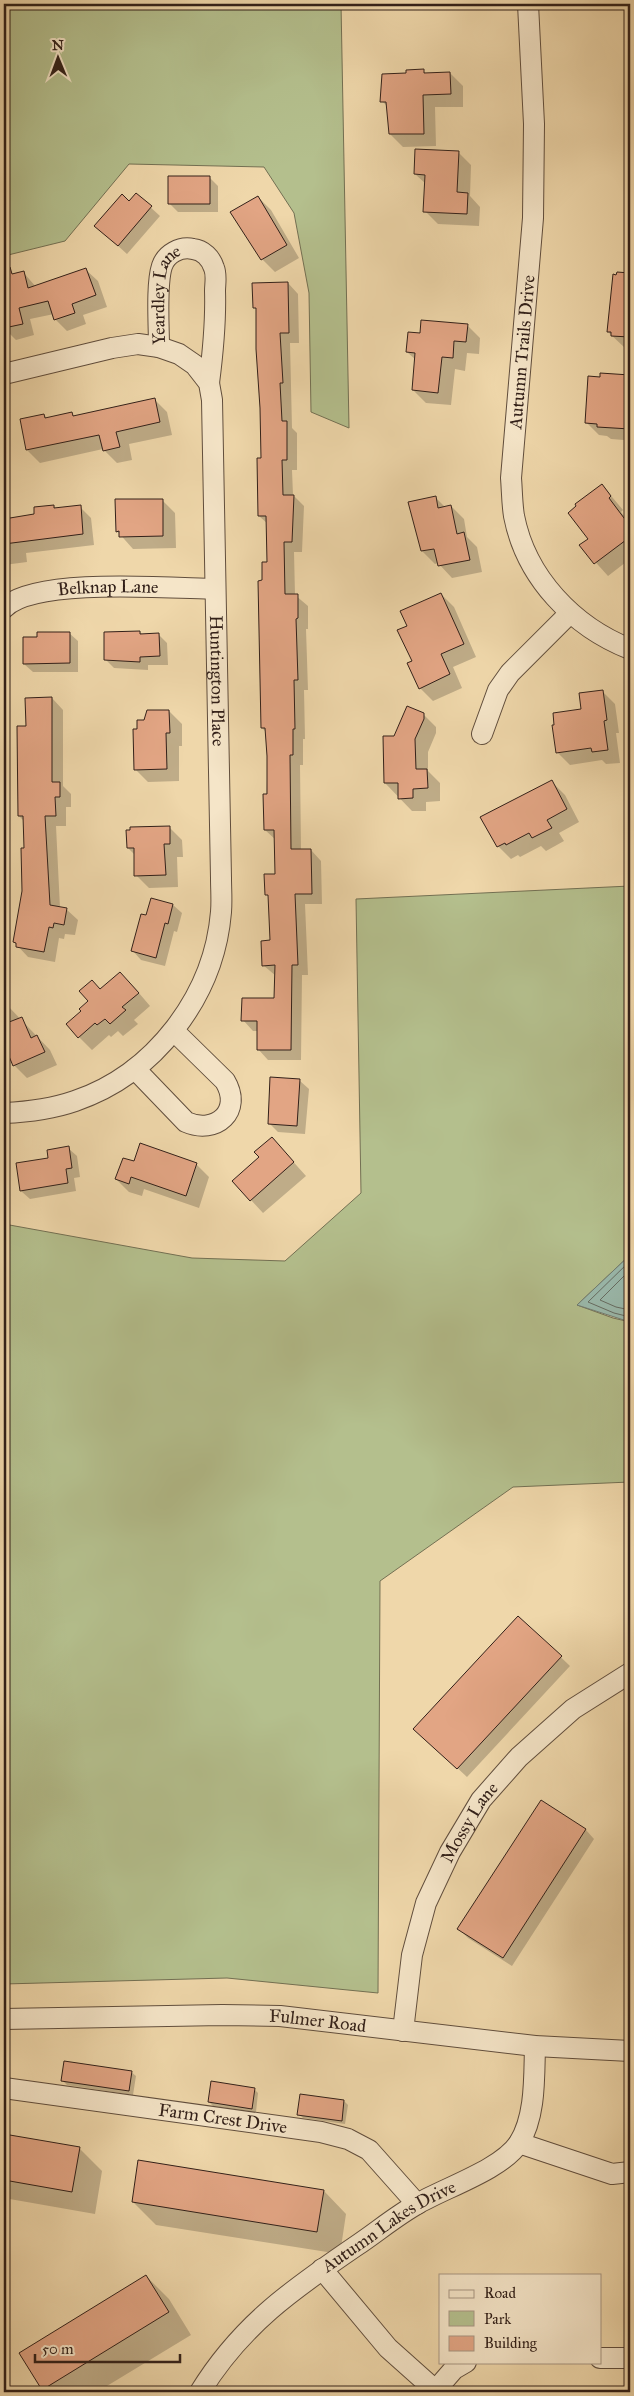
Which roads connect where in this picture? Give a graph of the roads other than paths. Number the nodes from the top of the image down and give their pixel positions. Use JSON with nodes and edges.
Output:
{"nodes":[{"id":1,"x":528,"y":4,"type":"edge"},
{"id":2,"x":159,"y":347,"type":"junction"},
{"id":3,"x":4,"y":374,"type":"edge"},
{"id":4,"x":209,"y":383,"type":"junction"},
{"id":5,"x":215,"y":589,"type":"junction"},
{"id":6,"x":4,"y":608,"type":"edge"},
{"id":7,"x":570,"y":613,"type":"junction"},
{"id":8,"x":630,"y":649,"type":"edge"},
{"id":9,"x":482,"y":734,"type":"dead end"},
{"id":10,"x":174,"y":1031,"type":"junction"},
{"id":11,"x":127,"y":1074,"type":"junction"},
{"id":12,"x":4,"y":1112,"type":"edge"},
{"id":13,"x":630,"y":1673,"type":"edge"},
{"id":14,"x":4,"y":2019,"type":"edge"},
{"id":15,"x":403,"y":2031,"type":"junction"},
{"id":16,"x":536,"y":2046,"type":"junction"},
{"id":17,"x":630,"y":2051,"type":"edge"},
{"id":18,"x":4,"y":2088,"type":"edge"},
{"id":19,"x":519,"y":2143,"type":"junction"},
{"id":20,"x":630,"y":2172,"type":"edge"},
{"id":21,"x":417,"y":2204,"type":"junction"},
{"id":22,"x":322,"y":2269,"type":"junction"},
{"id":23,"x":602,"y":2358,"type":"edge"},
{"id":24,"x":630,"y":2358,"type":"edge"},
{"id":25,"x":463,"y":2364,"type":"edge"},
{"id":26,"x":435,"y":2391,"type":"edge"},
{"id":27,"x":200,"y":2392,"type":"edge"}],
"edges":[{"from":1,"to":7,"type":"street","name":"Autumn Trails Drive"},
{"from":2,"to":3,"type":"street","name":"Yeardley Lane"},
{"from":2,"to":4,"type":"street"},
{"from":2,"to":4,"type":"street","name":"Yeardley Lane"},
{"from":4,"to":5,"type":"street","name":"Huntington Place"},
{"from":5,"to":6,"type":"street","name":"Belknap Lane"},
{"from":5,"to":10,"type":"street","name":"Huntington Place"},
{"from":7,"to":8,"type":"street","name":"Autumn Trails Drive"},
{"from":7,"to":9,"type":"street"},
{"from":10,"to":11,"type":"street","name":"Huntington Place"},
{"from":10,"to":11,"type":"street"},
{"from":11,"to":12,"type":"street","name":"Huntington Place"},
{"from":13,"to":15,"type":"street","name":"Mossy Lane"},
{"from":14,"to":15,"type":"street","name":"Fulmer Road"},
{"from":15,"to":16,"type":"street","name":"Fulmer Road"},
{"from":16,"to":17,"type":"street","name":"Fulmer Road"},
{"from":16,"to":19,"type":"street","name":"Autumn Lakes Drive"},
{"from":18,"to":21,"type":"street","name":"Farm Crest Drive"},
{"from":19,"to":20,"type":"street"},
{"from":19,"to":21,"type":"street","name":"Autumn Lakes Drive"},
{"from":21,"to":22,"type":"street","name":"Autumn Lakes Drive"},
{"from":22,"to":26,"type":"street"},
{"from":22,"to":27,"type":"street","name":"Autumn Lakes Drive"},
{"from":23,"to":24,"type":"street"},
{"from":25,"to":26,"type":"street"}]}
